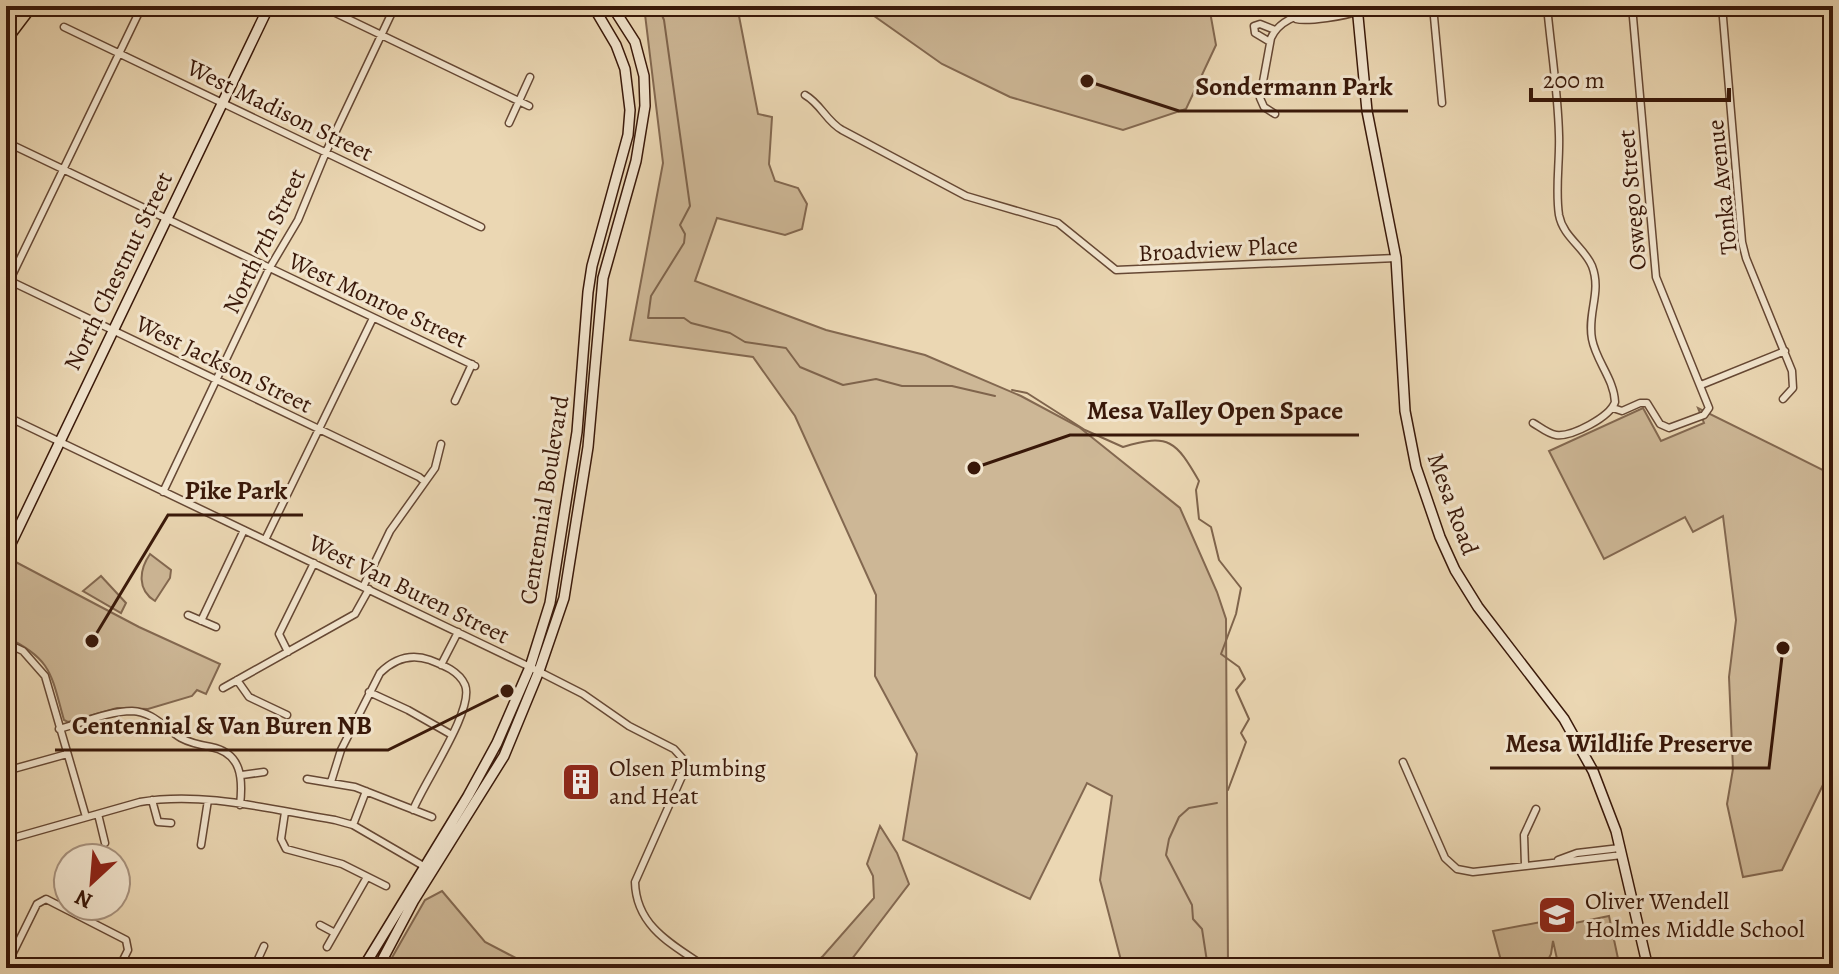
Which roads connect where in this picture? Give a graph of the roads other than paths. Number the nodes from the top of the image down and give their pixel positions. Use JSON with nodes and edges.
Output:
{"nodes":[{"id":1,"x":14,"y":6,"type":"edge"},
{"id":2,"x":31,"y":6,"type":"edge"},
{"id":3,"x":142,"y":6,"type":"edge"},
{"id":4,"x":269,"y":6,"type":"edge"},
{"id":5,"x":321,"y":6,"type":"edge"},
{"id":6,"x":395,"y":6,"type":"edge"},
{"id":7,"x":593,"y":6,"type":"edge"},
{"id":8,"x":612,"y":6,"type":"edge"},
{"id":9,"x":1433,"y":6,"type":"edge"},
{"id":10,"x":1547,"y":6,"type":"edge"},
{"id":11,"x":1632,"y":6,"type":"edge"},
{"id":12,"x":1722,"y":6,"type":"edge"},
{"id":13,"x":1358,"y":8,"type":"edge"},
{"id":14,"x":6,"y":20,"type":"edge"},
{"id":15,"x":64,"y":27,"type":"dead end"},
{"id":16,"x":1275,"y":30,"type":"junction"},
{"id":17,"x":382,"y":35,"type":"junction"},
{"id":18,"x":6,"y":39,"type":"edge"},
{"id":19,"x":1270,"y":42,"type":"junction"},
{"id":20,"x":119,"y":54,"type":"junction"},
{"id":21,"x":530,"y":77,"type":"dead end"},
{"id":22,"x":805,"y":95,"type":"dead end"},
{"id":23,"x":519,"y":101,"type":"junction"},
{"id":24,"x":223,"y":102,"type":"junction"},
{"id":25,"x":1442,"y":103,"type":"dead end"},
{"id":26,"x":529,"y":106,"type":"dead end"},
{"id":27,"x":1275,"y":114,"type":"dead end"},
{"id":28,"x":509,"y":123,"type":"dead end"},
{"id":29,"x":6,"y":142,"type":"edge"},
{"id":30,"x":326,"y":152,"type":"junction"},
{"id":31,"x":62,"y":169,"type":"junction"},
{"id":32,"x":166,"y":219,"type":"junction"},
{"id":33,"x":481,"y":227,"type":"dead end"},
{"id":34,"x":1396,"y":258,"type":"junction"},
{"id":35,"x":269,"y":269,"type":"junction"},
{"id":36,"x":7,"y":282,"type":"edge"},
{"id":37,"x":373,"y":318,"type":"junction"},
{"id":38,"x":111,"y":329,"type":"junction"},
{"id":39,"x":1785,"y":351,"type":"junction"},
{"id":40,"x":216,"y":380,"type":"junction"},
{"id":41,"x":1701,"y":385,"type":"junction"},
{"id":42,"x":1783,"y":399,"type":"dead end"},
{"id":43,"x":455,"y":401,"type":"dead end"},
{"id":44,"x":1613,"y":408,"type":"junction"},
{"id":45,"x":6,"y":416,"type":"edge"},
{"id":46,"x":1533,"y":423,"type":"dead end"},
{"id":47,"x":319,"y":430,"type":"junction"},
{"id":48,"x":58,"y":442,"type":"junction"},
{"id":49,"x":441,"y":444,"type":"dead end"},
{"id":50,"x":425,"y":482,"type":"junction"},
{"id":51,"x":163,"y":492,"type":"junction"},
{"id":52,"x":244,"y":530,"type":"junction"},
{"id":53,"x":9,"y":538,"type":"edge"},
{"id":54,"x":265,"y":540,"type":"junction"},
{"id":55,"x":6,"y":554,"type":"edge"},
{"id":56,"x":314,"y":563,"type":"junction"},
{"id":57,"x":366,"y":588,"type":"junction"},
{"id":58,"x":188,"y":615,"type":"dead end"},
{"id":59,"x":201,"y":621,"type":"junction"},
{"id":60,"x":216,"y":627,"type":"dead end"},
{"id":61,"x":458,"y":632,"type":"junction"},
{"id":62,"x":6,"y":643,"type":"edge"},
{"id":63,"x":288,"y":652,"type":"junction"},
{"id":64,"x":441,"y":665,"type":"junction"},
{"id":65,"x":535,"y":669,"type":"junction"},
{"id":66,"x":237,"y":680,"type":"junction"},
{"id":67,"x":223,"y":688,"type":"dead end"},
{"id":68,"x":369,"y":692,"type":"junction"},
{"id":69,"x":287,"y":715,"type":"dead end"},
{"id":70,"x":59,"y":729,"type":"junction"},
{"id":71,"x":452,"y":735,"type":"junction"},
{"id":72,"x":67,"y":754,"type":"junction"},
{"id":73,"x":1403,"y":762,"type":"dead end"},
{"id":74,"x":6,"y":771,"type":"edge"},
{"id":75,"x":264,"y":772,"type":"dead end"},
{"id":76,"x":242,"y":775,"type":"junction"},
{"id":77,"x":307,"y":779,"type":"dead end"},
{"id":78,"x":331,"y":782,"type":"junction"},
{"id":79,"x":366,"y":791,"type":"junction"},
{"id":80,"x":152,"y":800,"type":"junction"},
{"id":81,"x":208,"y":800,"type":"junction"},
{"id":82,"x":240,"y":805,"type":"junction"},
{"id":83,"x":1536,"y":809,"type":"dead end"},
{"id":84,"x":413,"y":810,"type":"junction"},
{"id":85,"x":285,"y":812,"type":"junction"},
{"id":86,"x":98,"y":814,"type":"junction"},
{"id":87,"x":86,"y":817,"type":"junction"},
{"id":88,"x":432,"y":817,"type":"dead end"},
{"id":89,"x":171,"y":823,"type":"dead end"},
{"id":90,"x":353,"y":825,"type":"junction"},
{"id":91,"x":6,"y":840,"type":"edge"},
{"id":92,"x":105,"y":842,"type":"edge"},
{"id":93,"x":201,"y":845,"type":"dead end"},
{"id":94,"x":1621,"y":851,"type":"junction"},
{"id":95,"x":1525,"y":865,"type":"junction"},
{"id":96,"x":428,"y":869,"type":"junction"},
{"id":97,"x":367,"y":877,"type":"junction"},
{"id":98,"x":386,"y":886,"type":"dead end"},
{"id":99,"x":320,"y":925,"type":"dead end"},
{"id":100,"x":335,"y":933,"type":"junction"},
{"id":101,"x":264,"y":946,"type":"dead end"},
{"id":102,"x":327,"y":947,"type":"dead end"},
{"id":103,"x":6,"y":967,"type":"edge"},
{"id":104,"x":705,"y":967,"type":"edge"},
{"id":105,"x":119,"y":968,"type":"edge"},
{"id":106,"x":254,"y":968,"type":"edge"},
{"id":107,"x":363,"y":968,"type":"edge"},
{"id":108,"x":378,"y":968,"type":"edge"},
{"id":109,"x":1648,"y":968,"type":"edge"}],
"edges":[{"from":1,"to":14,"type":"highway"},
{"from":2,"to":18,"type":"highway"},
{"from":3,"to":20,"type":"street"},
{"from":4,"to":24,"type":"main road","name":"North Chestnut Street"},
{"from":5,"to":17,"type":"street"},
{"from":6,"to":17,"type":"street","name":"North 7th Street"},
{"from":7,"to":65,"type":"main road","name":"Centennial Boulevard"},
{"from":8,"to":65,"type":"main road","name":"Centennial Boulevard"},
{"from":9,"to":25,"type":"street"},
{"from":10,"to":44,"type":"street"},
{"from":11,"to":41,"type":"street","name":"Oswego Street"},
{"from":12,"to":39,"type":"street","name":"Tonka Avenue"},
{"from":13,"to":16,"type":"street"},
{"from":13,"to":34,"type":"main road","name":"Mesa Road"},
{"from":15,"to":20,"type":"street","name":"West Madison Street"},
{"from":16,"to":19,"type":"street"},
{"from":16,"to":19,"type":"street"},
{"from":17,"to":23,"type":"street"},
{"from":17,"to":30,"type":"street","name":"North 7th Street"},
{"from":19,"to":27,"type":"street"},
{"from":20,"to":24,"type":"street","name":"West Madison Street"},
{"from":20,"to":31,"type":"street"},
{"from":21,"to":23,"type":"street"},
{"from":22,"to":34,"type":"street","name":"Broadview Place"},
{"from":23,"to":26,"type":"street"},
{"from":23,"to":28,"type":"street"},
{"from":24,"to":30,"type":"street","name":"West Madison Street"},
{"from":24,"to":32,"type":"main road","name":"North Chestnut Street"},
{"from":29,"to":31,"type":"street","name":"West Monroe Street"},
{"from":30,"to":33,"type":"street","name":"West Madison Street"},
{"from":30,"to":35,"type":"street","name":"North 7th Street"},
{"from":31,"to":32,"type":"street","name":"West Monroe Street"},
{"from":31,"to":36,"type":"street"},
{"from":32,"to":35,"type":"street","name":"West Monroe Street"},
{"from":32,"to":38,"type":"main road","name":"North Chestnut Street"},
{"from":34,"to":94,"type":"main road","name":"Mesa Road"},
{"from":35,"to":37,"type":"street","name":"West Monroe Street"},
{"from":35,"to":40,"type":"street","name":"North 7th Street"},
{"from":36,"to":38,"type":"street","name":"West Jackson Street"},
{"from":37,"to":43,"type":"street","name":"West Monroe Street"},
{"from":37,"to":47,"type":"street"},
{"from":38,"to":40,"type":"street","name":"West Jackson Street"},
{"from":38,"to":48,"type":"main road","name":"North Chestnut Street"},
{"from":39,"to":41,"type":"street"},
{"from":39,"to":42,"type":"street","name":"Tonka Avenue"},
{"from":40,"to":47,"type":"street","name":"West Jackson Street"},
{"from":40,"to":51,"type":"street","name":"North 7th Street"},
{"from":41,"to":44,"type":"street"},
{"from":44,"to":46,"type":"street"},
{"from":45,"to":48,"type":"street","name":"West Van Buren Street"},
{"from":47,"to":50,"type":"street","name":"West Jackson Street"},
{"from":47,"to":54,"type":"street"},
{"from":48,"to":51,"type":"street","name":"West Van Buren Street"},
{"from":48,"to":53,"type":"main road","name":"North Chestnut Street"},
{"from":49,"to":50,"type":"street"},
{"from":50,"to":57,"type":"street"},
{"from":51,"to":52,"type":"street","name":"West Van Buren Street"},
{"from":52,"to":54,"type":"street","name":"West Van Buren Street"},
{"from":52,"to":59,"type":"street"},
{"from":53,"to":55,"type":"main road","name":"North Chestnut Street"},
{"from":54,"to":56,"type":"street","name":"West Van Buren Street"},
{"from":56,"to":57,"type":"street","name":"West Van Buren Street"},
{"from":56,"to":63,"type":"street"},
{"from":57,"to":61,"type":"street","name":"West Van Buren Street"},
{"from":57,"to":63,"type":"street"},
{"from":58,"to":59,"type":"street"},
{"from":59,"to":60,"type":"street"},
{"from":61,"to":64,"type":"street"},
{"from":61,"to":65,"type":"street","name":"West Van Buren Street"},
{"from":62,"to":70,"type":"street"},
{"from":63,"to":66,"type":"street"},
{"from":64,"to":68,"type":"street"},
{"from":64,"to":71,"type":"street"},
{"from":65,"to":96,"type":"main road","name":"Centennial Boulevard"},
{"from":65,"to":104,"type":"street","name":"West Van Buren Street"},
{"from":66,"to":67,"type":"street"},
{"from":66,"to":69,"type":"street"},
{"from":68,"to":71,"type":"street"},
{"from":68,"to":78,"type":"street"},
{"from":70,"to":72,"type":"street"},
{"from":70,"to":76,"type":"street"},
{"from":71,"to":84,"type":"street"},
{"from":72,"to":74,"type":"street"},
{"from":72,"to":87,"type":"street"},
{"from":73,"to":95,"type":"street"},
{"from":75,"to":76,"type":"street"},
{"from":76,"to":82,"type":"street"},
{"from":77,"to":78,"type":"street"},
{"from":78,"to":79,"type":"street"},
{"from":79,"to":84,"type":"street"},
{"from":79,"to":90,"type":"street"},
{"from":80,"to":81,"type":"street"},
{"from":80,"to":86,"type":"street"},
{"from":80,"to":89,"type":"street"},
{"from":81,"to":82,"type":"street"},
{"from":81,"to":93,"type":"street"},
{"from":82,"to":85,"type":"street"},
{"from":83,"to":95,"type":"street"},
{"from":84,"to":88,"type":"street"},
{"from":85,"to":90,"type":"street"},
{"from":85,"to":97,"type":"street"},
{"from":86,"to":87,"type":"street"},
{"from":86,"to":92,"type":"street"},
{"from":87,"to":91,"type":"street"},
{"from":90,"to":96,"type":"street"},
{"from":94,"to":95,"type":"street"},
{"from":94,"to":109,"type":"main road","name":"Mesa Road"},
{"from":96,"to":107,"type":"main road","name":"Centennial Boulevard"},
{"from":96,"to":108,"type":"main road","name":"Centennial Boulevard"},
{"from":97,"to":98,"type":"street"},
{"from":97,"to":100,"type":"street"},
{"from":99,"to":100,"type":"street"},
{"from":100,"to":102,"type":"street"},
{"from":101,"to":106,"type":"street"},
{"from":103,"to":105,"type":"street"}]}
